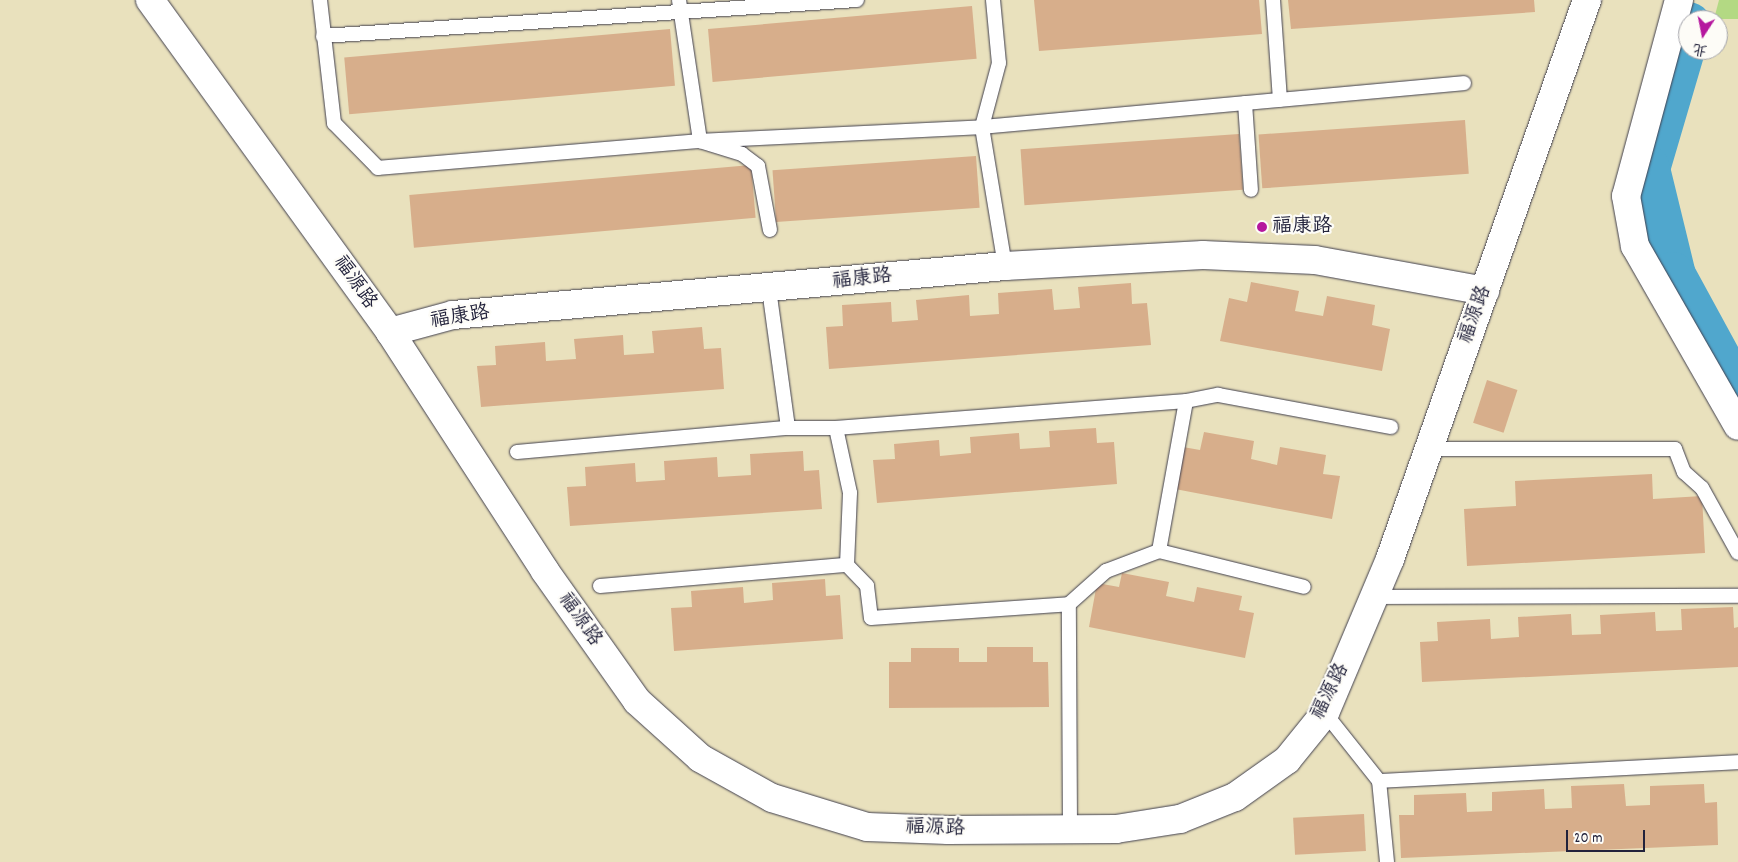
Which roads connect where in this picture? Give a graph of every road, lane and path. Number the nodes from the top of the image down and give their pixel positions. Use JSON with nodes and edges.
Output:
{"nodes":[{"id":1,"x":150,"y":0,"type":"edge"},
{"id":2,"x":320,"y":0,"type":"edge"},
{"id":3,"x":857,"y":0,"type":"edge"},
{"id":4,"x":993,"y":0,"type":"edge"},
{"id":5,"x":1272,"y":0,"type":"edge"},
{"id":6,"x":1587,"y":0,"type":"edge"},
{"id":7,"x":1678,"y":0,"type":"edge"},
{"id":8,"x":679,"y":6,"type":"edge"},
{"id":9,"x":323,"y":36,"type":"junction"},
{"id":10,"x":1464,"y":83,"type":"dead end"},
{"id":11,"x":1280,"y":100,"type":"junction"},
{"id":12,"x":1244,"y":103,"type":"junction"},
{"id":13,"x":982,"y":127,"type":"junction"},
{"id":14,"x":700,"y":141,"type":"junction"},
{"id":15,"x":1252,"y":190,"type":"dead end"},
{"id":16,"x":770,"y":230,"type":"dead end"},
{"id":17,"x":1005,"y":266,"type":"junction"},
{"id":18,"x":769,"y":289,"type":"junction"},
{"id":19,"x":1485,"y":291,"type":"junction"},
{"id":20,"x":390,"y":332,"type":"junction"},
{"id":21,"x":1186,"y":401,"type":"junction"},
{"id":22,"x":1738,"y":426,"type":"edge"},
{"id":23,"x":1391,"y":427,"type":"dead end"},
{"id":24,"x":788,"y":428,"type":"junction"},
{"id":25,"x":836,"y":428,"type":"junction"},
{"id":26,"x":1428,"y":449,"type":"junction"},
{"id":27,"x":516,"y":452,"type":"dead end"},
{"id":28,"x":1159,"y":551,"type":"junction"},
{"id":29,"x":1738,"y":553,"type":"edge"},
{"id":30,"x":847,"y":566,"type":"junction"},
{"id":31,"x":600,"y":586,"type":"dead end"},
{"id":32,"x":1304,"y":587,"type":"dead end"},
{"id":33,"x":1738,"y":596,"type":"edge"},
{"id":34,"x":1374,"y":597,"type":"junction"},
{"id":35,"x":1069,"y":604,"type":"junction"},
{"id":36,"x":1325,"y":713,"type":"junction"},
{"id":37,"x":1738,"y":762,"type":"edge"},
{"id":38,"x":1379,"y":781,"type":"junction"},
{"id":39,"x":1070,"y":829,"type":"junction"},
{"id":40,"x":1387,"y":862,"type":"edge"}],
"edges":[{"from":1,"to":20,"type":"street","name":"福源路"},
{"from":2,"to":9,"type":"lane"},
{"from":3,"to":8,"type":"lane"},
{"from":4,"to":13,"type":"lane"},
{"from":5,"to":11,"type":"lane"},
{"from":6,"to":19,"type":"street","name":"福源路"},
{"from":7,"to":22,"type":"street"},
{"from":8,"to":9,"type":"lane"},
{"from":8,"to":14,"type":"lane"},
{"from":9,"to":14,"type":"lane"},
{"from":10,"to":11,"type":"lane"},
{"from":11,"to":12,"type":"lane"},
{"from":12,"to":13,"type":"lane"},
{"from":12,"to":15,"type":"lane"},
{"from":13,"to":14,"type":"lane"},
{"from":13,"to":17,"type":"lane"},
{"from":14,"to":16,"type":"lane"},
{"from":17,"to":18,"type":"street","name":"福康路"},
{"from":17,"to":19,"type":"street","name":"福康路"},
{"from":18,"to":20,"type":"street","name":"福康路"},
{"from":18,"to":24,"type":"lane"},
{"from":19,"to":26,"type":"street","name":"福源路"},
{"from":20,"to":39,"type":"street","name":"福源路"},
{"from":21,"to":23,"type":"lane"},
{"from":21,"to":25,"type":"lane"},
{"from":21,"to":28,"type":"lane"},
{"from":24,"to":25,"type":"lane"},
{"from":24,"to":27,"type":"lane"},
{"from":25,"to":30,"type":"lane"},
{"from":26,"to":29,"type":"lane"},
{"from":26,"to":34,"type":"street","name":"福源路"},
{"from":28,"to":32,"type":"lane"},
{"from":28,"to":35,"type":"lane"},
{"from":30,"to":31,"type":"lane"},
{"from":30,"to":35,"type":"lane"},
{"from":33,"to":34,"type":"lane"},
{"from":34,"to":36,"type":"street","name":"福源路"},
{"from":35,"to":39,"type":"lane"},
{"from":36,"to":38,"type":"lane"},
{"from":36,"to":39,"type":"street","name":"福源路"},
{"from":37,"to":38,"type":"lane"},
{"from":38,"to":40,"type":"lane"}]}
